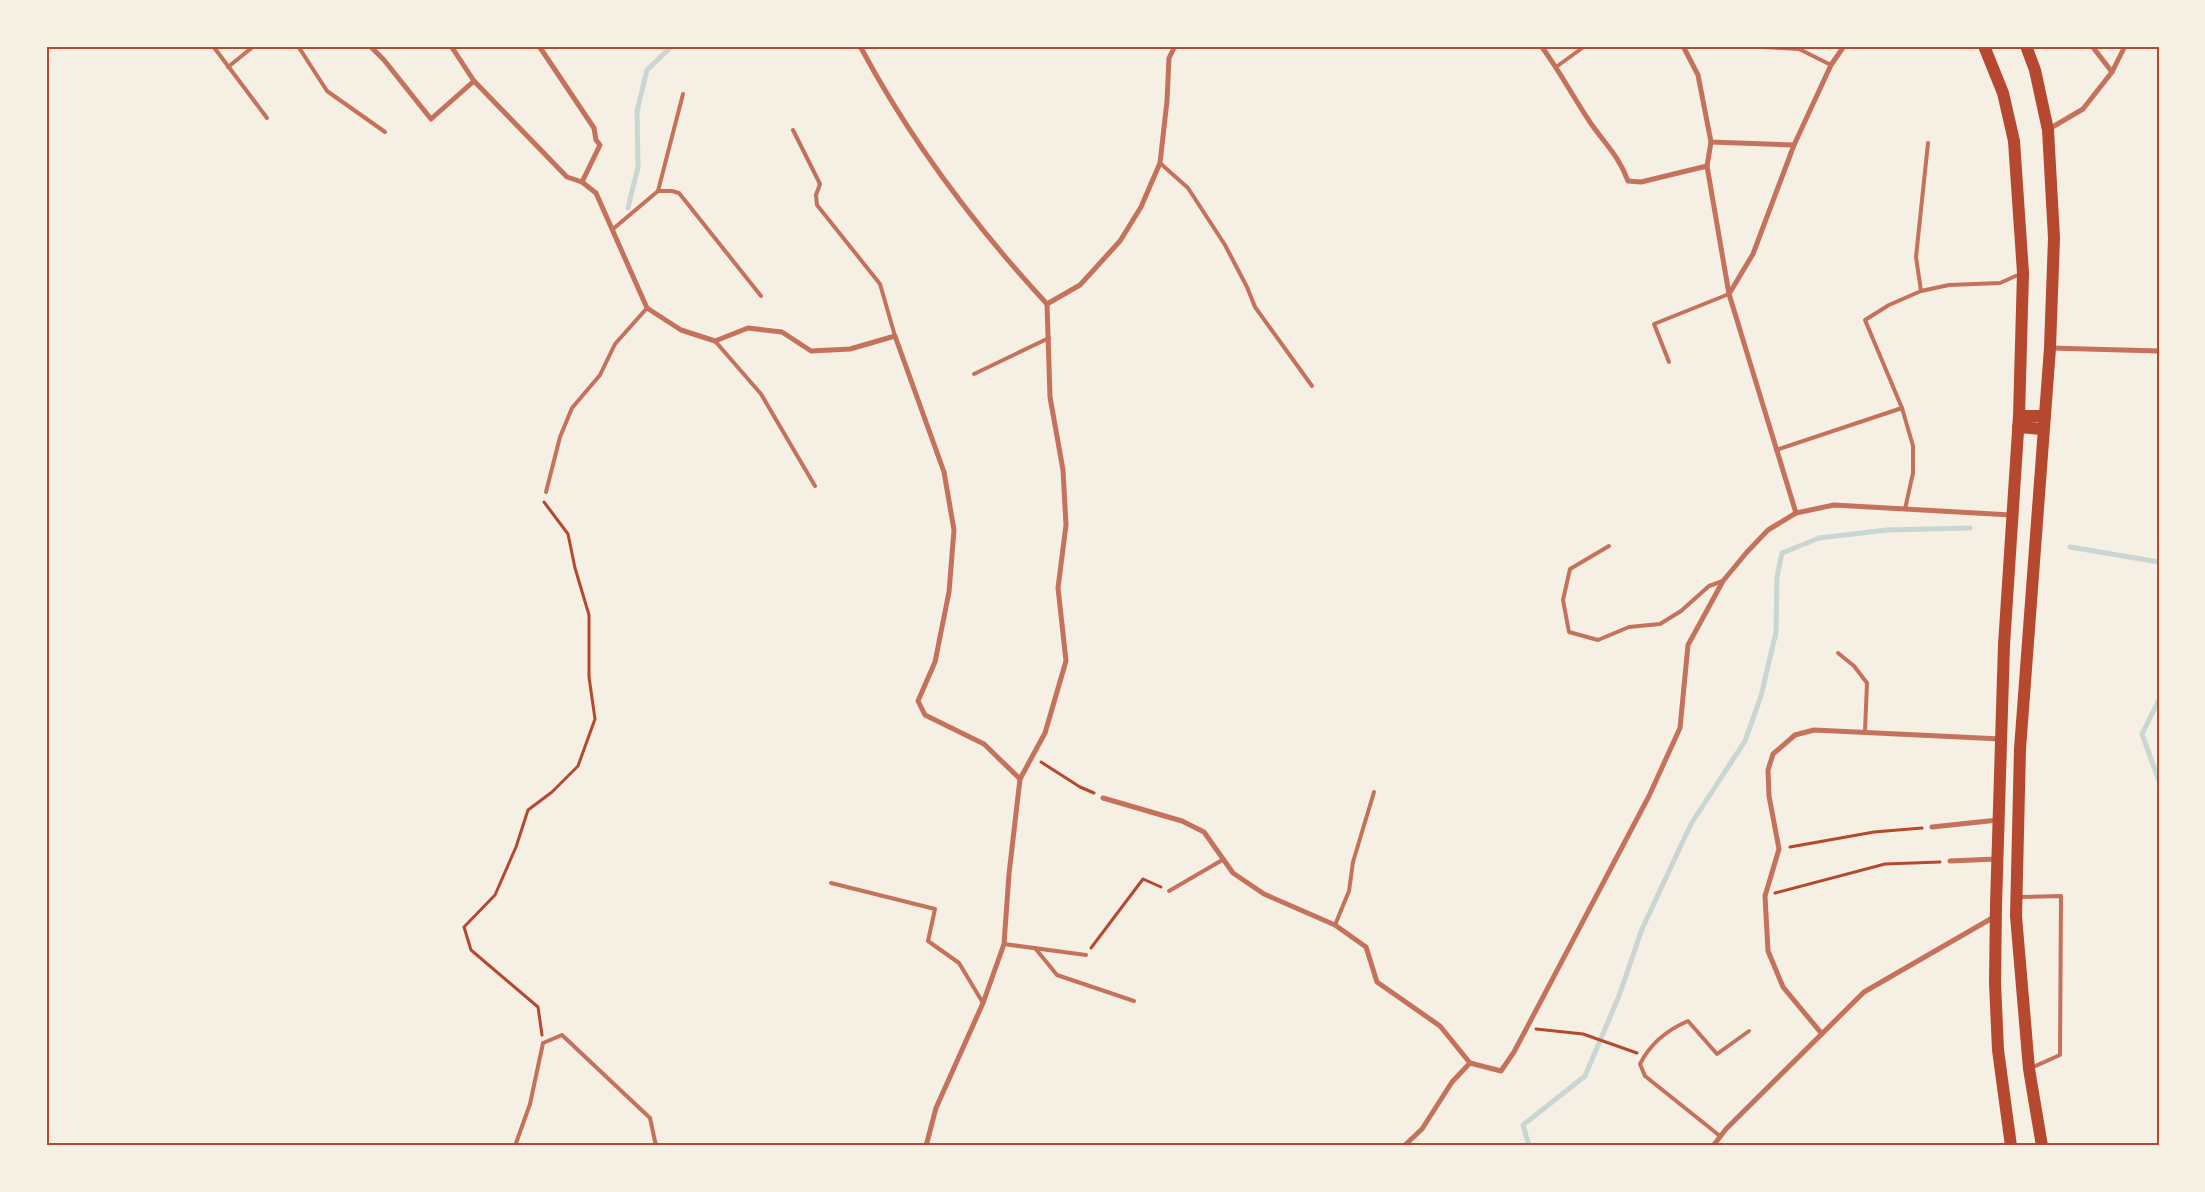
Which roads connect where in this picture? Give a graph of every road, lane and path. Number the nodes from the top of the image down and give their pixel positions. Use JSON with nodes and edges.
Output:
{"nodes":[{"id":1,"x":213,"y":46,"type":"edge"},
{"id":2,"x":254,"y":46,"type":"edge"},
{"id":3,"x":298,"y":46,"type":"edge"},
{"id":4,"x":370,"y":46,"type":"edge"},
{"id":5,"x":451,"y":46,"type":"edge"},
{"id":6,"x":539,"y":46,"type":"edge"},
{"id":7,"x":860,"y":46,"type":"edge"},
{"id":8,"x":1175,"y":46,"type":"edge"},
{"id":9,"x":1541,"y":46,"type":"edge"},
{"id":10,"x":1585,"y":46,"type":"edge"},
{"id":11,"x":1683,"y":46,"type":"edge"},
{"id":12,"x":1844,"y":46,"type":"edge"},
{"id":13,"x":1984,"y":46,"type":"edge"},
{"id":14,"x":2026,"y":46,"type":"edge"},
{"id":15,"x":2092,"y":46,"type":"edge"},
{"id":16,"x":2125,"y":46,"type":"edge"},
{"id":17,"x":1764,"y":47,"type":"edge"},
{"id":18,"x":1831,"y":65,"type":"junction"},
{"id":19,"x":228,"y":67,"type":"junction"},
{"id":20,"x":1556,"y":67,"type":"junction"},
{"id":21,"x":2112,"y":72,"type":"junction"},
{"id":22,"x":474,"y":81,"type":"junction"},
{"id":23,"x":683,"y":94,"type":"dead end"},
{"id":24,"x":267,"y":118,"type":"dead end"},
{"id":25,"x":793,"y":130,"type":"dead end"},
{"id":26,"x":2048,"y":130,"type":"junction"},
{"id":27,"x":385,"y":132,"type":"dead end"},
{"id":28,"x":1710,"y":142,"type":"junction"},
{"id":29,"x":1928,"y":143,"type":"dead end"},
{"id":30,"x":1794,"y":145,"type":"junction"},
{"id":31,"x":1160,"y":163,"type":"junction"},
{"id":32,"x":1708,"y":166,"type":"junction"},
{"id":33,"x":582,"y":182,"type":"junction"},
{"id":34,"x":658,"y":191,"type":"junction"},
{"id":35,"x":613,"y":228,"type":"junction"},
{"id":36,"x":2023,"y":272,"type":"junction"},
{"id":37,"x":1921,"y":291,"type":"junction"},
{"id":38,"x":1729,"y":294,"type":"junction"},
{"id":39,"x":761,"y":296,"type":"dead end"},
{"id":40,"x":1047,"y":304,"type":"junction"},
{"id":41,"x":647,"y":308,"type":"junction"},
{"id":42,"x":895,"y":336,"type":"junction"},
{"id":43,"x":1049,"y":338,"type":"junction"},
{"id":44,"x":715,"y":341,"type":"junction"},
{"id":45,"x":2050,"y":348,"type":"junction"},
{"id":46,"x":2159,"y":351,"type":"edge"},
{"id":47,"x":1669,"y":362,"type":"dead end"},
{"id":48,"x":974,"y":374,"type":"dead end"},
{"id":49,"x":1312,"y":386,"type":"dead end"},
{"id":50,"x":1902,"y":408,"type":"junction"},
{"id":51,"x":2019,"y":421,"type":"junction"},
{"id":52,"x":2044,"y":422,"type":"junction"},
{"id":53,"x":1776,"y":450,"type":"junction"},
{"id":54,"x":815,"y":486,"type":"dead end"},
{"id":55,"x":546,"y":492,"type":"joint"},
{"id":56,"x":1905,"y":509,"type":"junction"},
{"id":57,"x":1796,"y":513,"type":"junction"},
{"id":58,"x":2011,"y":515,"type":"junction"},
{"id":59,"x":1608,"y":546,"type":"dead end"},
{"id":60,"x":1723,"y":581,"type":"junction"},
{"id":61,"x":1838,"y":653,"type":"dead end"},
{"id":62,"x":1865,"y":731,"type":"junction"},
{"id":63,"x":2002,"y":739,"type":"junction"},
{"id":64,"x":1032,"y":756,"type":"junction"},
{"id":65,"x":1020,"y":779,"type":"junction"},
{"id":66,"x":1374,"y":792,"type":"dead end"},
{"id":67,"x":1103,"y":798,"type":"joint"},
{"id":68,"x":1998,"y":820,"type":"junction"},
{"id":69,"x":1932,"y":827,"type":"joint"},
{"id":70,"x":1779,"y":849,"type":"junction"},
{"id":71,"x":1224,"y":859,"type":"junction"},
{"id":72,"x":1997,"y":859,"type":"junction"},
{"id":73,"x":1950,"y":861,"type":"joint"},
{"id":74,"x":831,"y":883,"type":"dead end"},
{"id":75,"x":1169,"y":891,"type":"joint"},
{"id":76,"x":1765,"y":896,"type":"junction"},
{"id":77,"x":2016,"y":897,"type":"junction"},
{"id":78,"x":1997,"y":915,"type":"junction"},
{"id":79,"x":2016,"y":916,"type":"junction"},
{"id":80,"x":1334,"y":924,"type":"junction"},
{"id":81,"x":1004,"y":944,"type":"junction"},
{"id":82,"x":1035,"y":948,"type":"junction"},
{"id":83,"x":1086,"y":955,"type":"joint"},
{"id":84,"x":1134,"y":1001,"type":"dead end"},
{"id":85,"x":983,"y":1003,"type":"junction"},
{"id":86,"x":1528,"y":1028,"type":"junction"},
{"id":87,"x":1749,"y":1031,"type":"dead end"},
{"id":88,"x":1822,"y":1034,"type":"junction"},
{"id":89,"x":543,"y":1043,"type":"junction"},
{"id":90,"x":1632,"y":1052,"type":"dead end"},
{"id":91,"x":1470,"y":1063,"type":"junction"},
{"id":92,"x":2029,"y":1069,"type":"junction"},
{"id":93,"x":1720,"y":1136,"type":"junction"},
{"id":94,"x":515,"y":1146,"type":"edge"},
{"id":95,"x":656,"y":1146,"type":"edge"},
{"id":96,"x":926,"y":1146,"type":"edge"},
{"id":97,"x":1404,"y":1146,"type":"edge"},
{"id":98,"x":1713,"y":1146,"type":"edge"},
{"id":99,"x":1908,"y":1146,"type":"edge"},
{"id":100,"x":1917,"y":1146,"type":"edge"},
{"id":101,"x":2011,"y":1146,"type":"edge"},
{"id":102,"x":2042,"y":1146,"type":"edge"}],
"edges":[{"from":1,"to":19,"type":"lane"},
{"from":2,"to":19,"type":"lane"},
{"from":3,"to":27,"type":"lane"},
{"from":4,"to":22,"type":"street"},
{"from":5,"to":22,"type":"street"},
{"from":6,"to":33,"type":"street"},
{"from":7,"to":40,"type":"street"},
{"from":8,"to":31,"type":"street"},
{"from":9,"to":20,"type":"street"},
{"from":10,"to":20,"type":"lane"},
{"from":11,"to":28,"type":"street"},
{"from":12,"to":18,"type":"street"},
{"from":13,"to":36,"type":"main road"},
{"from":14,"to":26,"type":"main road"},
{"from":15,"to":21,"type":"street"},
{"from":16,"to":21,"type":"street"},
{"from":17,"to":18,"type":"lane"},
{"from":18,"to":30,"type":"street"},
{"from":19,"to":24,"type":"lane"},
{"from":20,"to":32,"type":"street"},
{"from":21,"to":26,"type":"street"},
{"from":22,"to":33,"type":"street"},
{"from":23,"to":34,"type":"lane"},
{"from":25,"to":42,"type":"lane"},
{"from":26,"to":45,"type":"main road"},
{"from":28,"to":30,"type":"street"},
{"from":28,"to":32,"type":"street"},
{"from":29,"to":37,"type":"lane"},
{"from":30,"to":38,"type":"street"},
{"from":31,"to":40,"type":"street"},
{"from":31,"to":49,"type":"lane"},
{"from":32,"to":38,"type":"street"},
{"from":33,"to":35,"type":"street"},
{"from":34,"to":35,"type":"lane"},
{"from":34,"to":39,"type":"lane"},
{"from":35,"to":41,"type":"street"},
{"from":36,"to":37,"type":"lane"},
{"from":36,"to":51,"type":"main road"},
{"from":37,"to":50,"type":"lane"},
{"from":38,"to":47,"type":"lane"},
{"from":38,"to":53,"type":"street"},
{"from":40,"to":43,"type":"street"},
{"from":41,"to":44,"type":"street"},
{"from":41,"to":55,"type":"lane"},
{"from":42,"to":44,"type":"street"},
{"from":42,"to":65,"type":"street"},
{"from":43,"to":48,"type":"lane"},
{"from":43,"to":64,"type":"street"},
{"from":44,"to":54,"type":"lane"},
{"from":45,"to":46,"type":"street"},
{"from":45,"to":52,"type":"main road"},
{"from":50,"to":53,"type":"lane"},
{"from":50,"to":56,"type":"lane"},
{"from":51,"to":52,"type":"main road"},
{"from":51,"to":58,"type":"main road"},
{"from":52,"to":77,"type":"main road"},
{"from":53,"to":57,"type":"street"},
{"from":55,"to":89,"type":"path"},
{"from":56,"to":57,"type":"street"},
{"from":56,"to":58,"type":"street"},
{"from":57,"to":60,"type":"street"},
{"from":58,"to":63,"type":"main road"},
{"from":59,"to":60,"type":"lane"},
{"from":60,"to":86,"type":"street"},
{"from":61,"to":62,"type":"lane"},
{"from":62,"to":63,"type":"street"},
{"from":62,"to":70,"type":"street"},
{"from":63,"to":68,"type":"main road"},
{"from":64,"to":65,"type":"street"},
{"from":64,"to":67,"type":"path"},
{"from":65,"to":81,"type":"street"},
{"from":66,"to":80,"type":"lane"},
{"from":67,"to":71,"type":"street"},
{"from":68,"to":69,"type":"street"},
{"from":68,"to":72,"type":"main road"},
{"from":69,"to":70,"type":"path"},
{"from":70,"to":76,"type":"street"},
{"from":71,"to":75,"type":"lane"},
{"from":71,"to":80,"type":"street"},
{"from":72,"to":73,"type":"street"},
{"from":72,"to":78,"type":"main road"},
{"from":73,"to":76,"type":"path"},
{"from":74,"to":85,"type":"lane"},
{"from":75,"to":83,"type":"path"},
{"from":76,"to":88,"type":"street"},
{"from":77,"to":79,"type":"main road"},
{"from":77,"to":92,"type":"lane"},
{"from":78,"to":79,"type":"main road"},
{"from":78,"to":88,"type":"street"},
{"from":78,"to":101,"type":"main road"},
{"from":79,"to":92,"type":"main road"},
{"from":80,"to":91,"type":"street"},
{"from":81,"to":82,"type":"lane"},
{"from":81,"to":85,"type":"street"},
{"from":82,"to":83,"type":"lane"},
{"from":82,"to":84,"type":"lane"},
{"from":85,"to":96,"type":"street"},
{"from":86,"to":90,"type":"path"},
{"from":86,"to":91,"type":"street"},
{"from":87,"to":93,"type":"lane"},
{"from":88,"to":93,"type":"street"},
{"from":89,"to":94,"type":"lane"},
{"from":89,"to":95,"type":"lane"},
{"from":91,"to":97,"type":"street"},
{"from":92,"to":102,"type":"main road"},
{"from":93,"to":98,"type":"street"},
{"from":99,"to":100,"type":"lane"}]}
